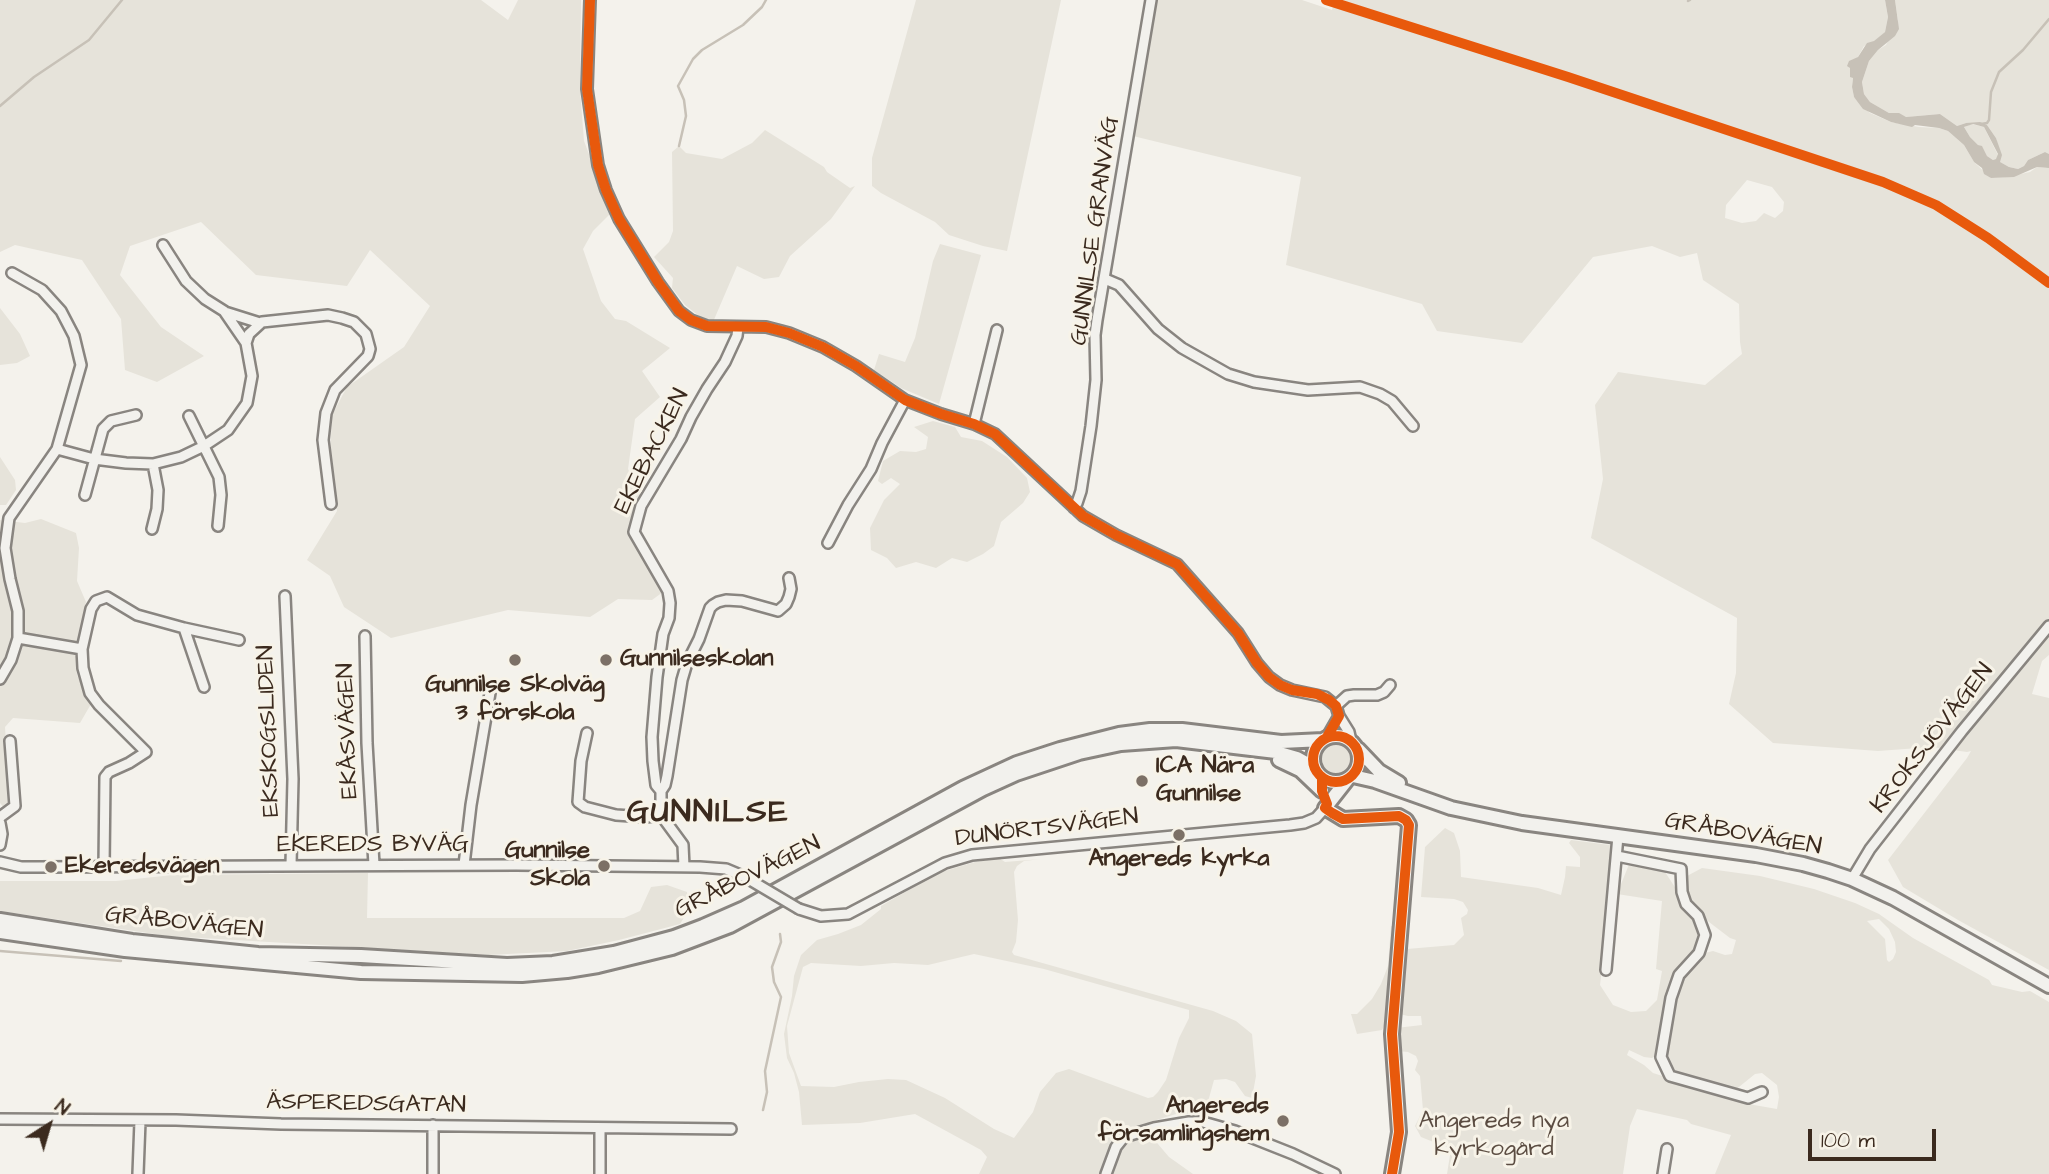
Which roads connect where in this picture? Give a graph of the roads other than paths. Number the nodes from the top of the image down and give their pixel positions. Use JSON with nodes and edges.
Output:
{"nodes":[{"id":1,"x":590,"y":0,"type":"edge"},
{"id":2,"x":1151,"y":0,"type":"edge"},
{"id":3,"x":163,"y":245,"type":"dead end"},
{"id":4,"x":12,"y":273,"type":"dead end"},
{"id":5,"x":1105,"y":279,"type":"junction"},
{"id":6,"x":224,"y":312,"type":"junction"},
{"id":7,"x":260,"y":323,"type":"junction"},
{"id":8,"x":738,"y":327,"type":"junction"},
{"id":9,"x":997,"y":330,"type":"dead end"},
{"id":10,"x":246,"y":343,"type":"junction"},
{"id":11,"x":905,"y":400,"type":"junction"},
{"id":12,"x":136,"y":415,"type":"dead end"},
{"id":13,"x":188,"y":416,"type":"dead end"},
{"id":14,"x":974,"y":424,"type":"junction"},
{"id":15,"x":1413,"y":426,"type":"dead end"},
{"id":16,"x":204,"y":446,"type":"junction"},
{"id":17,"x":57,"y":449,"type":"junction"},
{"id":18,"x":94,"y":459,"type":"junction"},
{"id":19,"x":153,"y":464,"type":"junction"},
{"id":20,"x":85,"y":495,"type":"dead end"},
{"id":21,"x":331,"y":504,"type":"dead end"},
{"id":22,"x":1074,"y":508,"type":"junction"},
{"id":23,"x":4,"y":516,"type":"edge"},
{"id":24,"x":218,"y":526,"type":"dead end"},
{"id":25,"x":152,"y":529,"type":"dead end"},
{"id":26,"x":828,"y":543,"type":"dead end"},
{"id":27,"x":789,"y":578,"type":"dead end"},
{"id":28,"x":285,"y":596,"type":"dead end"},
{"id":29,"x":2049,"y":626,"type":"edge"},
{"id":30,"x":184,"y":628,"type":"junction"},
{"id":31,"x":365,"y":636,"type":"dead end"},
{"id":32,"x":18,"y":638,"type":"junction"},
{"id":33,"x":239,"y":640,"type":"dead end"},
{"id":34,"x":82,"y":649,"type":"junction"},
{"id":35,"x":0,"y":679,"type":"edge"},
{"id":36,"x":1390,"y":685,"type":"dead end"},
{"id":37,"x":204,"y":687,"type":"dead end"},
{"id":38,"x":491,"y":687,"type":"dead end"},
{"id":39,"x":1337,"y":711,"type":"junction"},
{"id":40,"x":587,"y":733,"type":"dead end"},
{"id":41,"x":1325,"y":739,"type":"junction"},
{"id":42,"x":10,"y":741,"type":"dead end"},
{"id":43,"x":1354,"y":745,"type":"junction"},
{"id":44,"x":1263,"y":751,"type":"junction"},
{"id":45,"x":1319,"y":772,"type":"junction"},
{"id":46,"x":1350,"y":778,"type":"junction"},
{"id":47,"x":661,"y":791,"type":"junction"},
{"id":48,"x":1325,"y":801,"type":"junction"},
{"id":49,"x":661,"y":816,"type":"junction"},
{"id":50,"x":1488,"y":816,"type":"junction"},
{"id":51,"x":0,"y":817,"type":"edge"},
{"id":52,"x":0,"y":824,"type":"edge"},
{"id":53,"x":1618,"y":836,"type":"junction"},
{"id":54,"x":0,"y":845,"type":"edge"},
{"id":55,"x":1617,"y":856,"type":"junction"},
{"id":56,"x":0,"y":862,"type":"edge"},
{"id":57,"x":292,"y":865,"type":"junction"},
{"id":58,"x":374,"y":865,"type":"junction"},
{"id":59,"x":464,"y":866,"type":"junction"},
{"id":60,"x":104,"y":867,"type":"junction"},
{"id":61,"x":684,"y":867,"type":"junction"},
{"id":62,"x":745,"y":877,"type":"joint"},
{"id":63,"x":1852,"y":879,"type":"junction"},
{"id":64,"x":0,"y":920,"type":"edge"},
{"id":65,"x":0,"y":932,"type":"edge"},
{"id":66,"x":1606,"y":970,"type":"dead end"},
{"id":67,"x":2049,"y":986,"type":"edge"},
{"id":68,"x":1762,"y":1092,"type":"dead end"},
{"id":69,"x":0,"y":1119,"type":"edge"},
{"id":70,"x":140,"y":1121,"type":"junction"},
{"id":71,"x":433,"y":1125,"type":"junction"},
{"id":72,"x":600,"y":1128,"type":"junction"},
{"id":73,"x":731,"y":1129,"type":"dead end"},
{"id":74,"x":1667,"y":1149,"type":"dead end"},
{"id":75,"x":138,"y":1174,"type":"edge"},
{"id":76,"x":433,"y":1174,"type":"edge"},
{"id":77,"x":600,"y":1174,"type":"edge"},
{"id":78,"x":1106,"y":1174,"type":"edge"},
{"id":79,"x":1335,"y":1174,"type":"edge"},
{"id":80,"x":1392,"y":1174,"type":"edge"},
{"id":81,"x":1663,"y":1174,"type":"edge"}],
"edges":[{"from":1,"to":8,"type":"street"},
{"from":2,"to":5,"type":"street","name":"GUNNILSE GRANVÄG"},
{"from":3,"to":6,"type":"street"},
{"from":4,"to":17,"type":"street"},
{"from":5,"to":15,"type":"street"},
{"from":5,"to":22,"type":"street","name":"GUNNILSE GRANVÄG"},
{"from":6,"to":7,"type":"street"},
{"from":6,"to":10,"type":"street"},
{"from":7,"to":10,"type":"street"},
{"from":7,"to":21,"type":"street"},
{"from":8,"to":11,"type":"street"},
{"from":8,"to":47,"type":"street","name":"EKEBACKEN"},
{"from":9,"to":14,"type":"street"},
{"from":10,"to":16,"type":"street"},
{"from":11,"to":14,"type":"street"},
{"from":11,"to":26,"type":"street"},
{"from":12,"to":18,"type":"street"},
{"from":13,"to":16,"type":"street"},
{"from":14,"to":22,"type":"street"},
{"from":16,"to":19,"type":"street"},
{"from":16,"to":24,"type":"street"},
{"from":17,"to":18,"type":"street"},
{"from":17,"to":23,"type":"street"},
{"from":18,"to":19,"type":"street"},
{"from":18,"to":20,"type":"street"},
{"from":19,"to":25,"type":"street"},
{"from":22,"to":39,"type":"street"},
{"from":23,"to":32,"type":"street"},
{"from":27,"to":47,"type":"street"},
{"from":28,"to":57,"type":"street","name":"EKSKOGSLIDEN"},
{"from":29,"to":63,"type":"street","name":"KROKSJÖVÄGEN"},
{"from":30,"to":33,"type":"street"},
{"from":30,"to":34,"type":"street"},
{"from":30,"to":37,"type":"street"},
{"from":31,"to":58,"type":"street","name":"EKÅSVÄGEN"},
{"from":32,"to":34,"type":"street"},
{"from":32,"to":35,"type":"street"},
{"from":34,"to":60,"type":"street"},
{"from":36,"to":39,"type":"street"},
{"from":38,"to":59,"type":"street"},
{"from":39,"to":41,"type":"street"},
{"from":39,"to":43,"type":"street"},
{"from":40,"to":49,"type":"street"},
{"from":41,"to":43,"type":"main road"},
{"from":41,"to":45,"type":"main road"},
{"from":41,"to":64,"type":"main road","name":"GRÅBOVÄGEN"},
{"from":42,"to":51,"type":"street"},
{"from":43,"to":46,"type":"main road"},
{"from":43,"to":50,"type":"main road","name":"GRÅBOVÄGEN"},
{"from":44,"to":45,"type":"main road","name":"GRÅBOVÄGEN"},
{"from":44,"to":48,"type":"main road"},
{"from":44,"to":65,"type":"main road","name":"GRÅBOVÄGEN"},
{"from":45,"to":46,"type":"main road"},
{"from":45,"to":48,"type":"main road"},
{"from":46,"to":48,"type":"main road","name":"DUNÖRTSVÄGEN"},
{"from":46,"to":50,"type":"main road","name":"GRÅBOVÄGEN"},
{"from":47,"to":49,"type":"street"},
{"from":48,"to":62,"type":"street","name":"DUNÖRTSVÄGEN","bridge":true},
{"from":48,"to":80,"type":"main road"},
{"from":49,"to":61,"type":"street"},
{"from":50,"to":53,"type":"main road","name":"GRÅBOVÄGEN"},
{"from":52,"to":54,"type":"street"},
{"from":53,"to":55,"type":"street"},
{"from":53,"to":63,"type":"main road","name":"GRÅBOVÄGEN"},
{"from":55,"to":66,"type":"street"},
{"from":55,"to":68,"type":"street"},
{"from":56,"to":60,"type":"street","name":"EKEREDS BYVÄG"},
{"from":57,"to":58,"type":"street","name":"EKEREDS BYVÄG"},
{"from":57,"to":60,"type":"street","name":"EKEREDS BYVÄG"},
{"from":58,"to":59,"type":"street","name":"EKEREDS BYVÄG"},
{"from":59,"to":61,"type":"street","name":"EKEREDS BYVÄG"},
{"from":61,"to":62,"type":"street","name":"EKEREDS BYVÄG"},
{"from":63,"to":67,"type":"main road","name":"GRÅBOVÄGEN"},
{"from":69,"to":70,"type":"street","name":"ÄSPEREDSGATAN"},
{"from":70,"to":71,"type":"street","name":"ÄSPEREDSGATAN"},
{"from":70,"to":75,"type":"street"},
{"from":71,"to":72,"type":"street","name":"ÄSPEREDSGATAN"},
{"from":71,"to":76,"type":"street"},
{"from":72,"to":73,"type":"street","name":"ÄSPEREDSGATAN"},
{"from":72,"to":77,"type":"street"},
{"from":74,"to":81,"type":"street"},
{"from":78,"to":79,"type":"street"}]}
